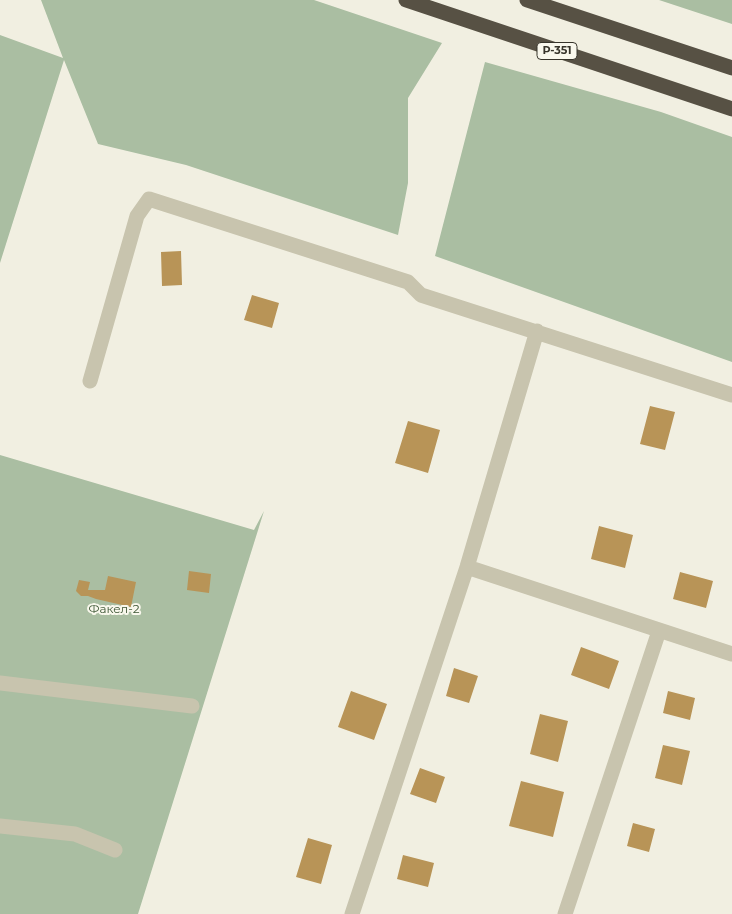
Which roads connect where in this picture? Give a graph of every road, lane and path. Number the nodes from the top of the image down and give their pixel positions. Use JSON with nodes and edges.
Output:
{"nodes":[{"id":1,"x":406,"y":0,"type":"edge"},
{"id":2,"x":527,"y":0,"type":"edge"},
{"id":3,"x":726,"y":66,"type":"edge"},
{"id":4,"x":732,"y":109,"type":"edge"},
{"id":5,"x":536,"y":331,"type":"junction"},
{"id":6,"x":90,"y":381,"type":"dead end"},
{"id":7,"x":732,"y":395,"type":"edge"},
{"id":8,"x":467,"y":568,"type":"junction"},
{"id":9,"x":659,"y":631,"type":"junction"},
{"id":10,"x":732,"y":654,"type":"edge"},
{"id":11,"x":0,"y":683,"type":"edge"},
{"id":12,"x":192,"y":706,"type":"dead end"},
{"id":13,"x":0,"y":826,"type":"edge"},
{"id":14,"x":115,"y":850,"type":"dead end"},
{"id":15,"x":352,"y":914,"type":"edge"},
{"id":16,"x":565,"y":914,"type":"edge"}],
"edges":[{"from":1,"to":4,"type":"highway","number":"Р-351"},
{"from":2,"to":3,"type":"highway"},
{"from":5,"to":6,"type":"street"},
{"from":5,"to":7,"type":"street"},
{"from":5,"to":8,"type":"street"},
{"from":8,"to":9,"type":"street"},
{"from":8,"to":15,"type":"street"},
{"from":9,"to":10,"type":"street"},
{"from":9,"to":16,"type":"street"},
{"from":11,"to":12,"type":"street"},
{"from":13,"to":14,"type":"street"}]}
